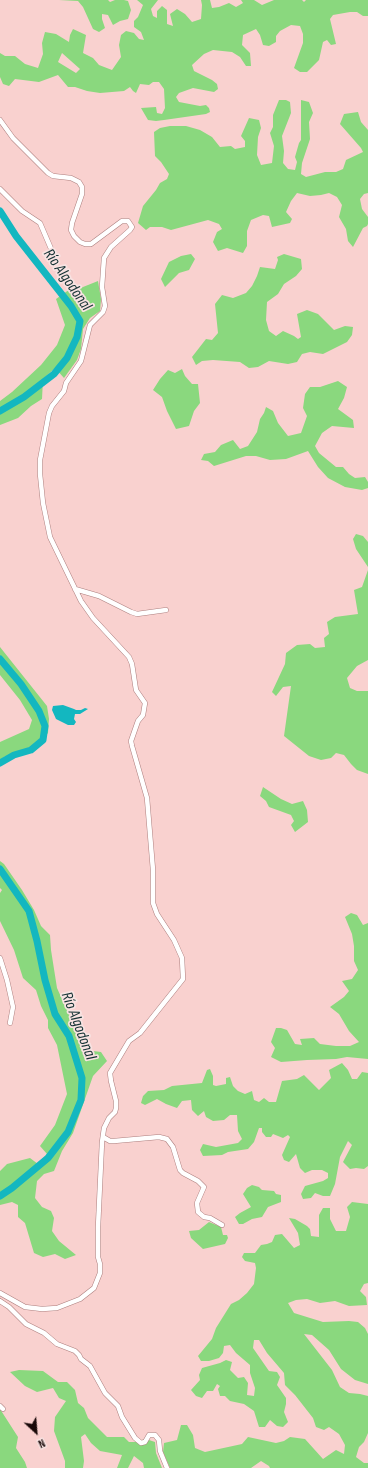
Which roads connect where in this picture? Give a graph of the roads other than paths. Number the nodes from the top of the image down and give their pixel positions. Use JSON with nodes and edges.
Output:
{"nodes":[{"id":1,"x":0,"y":120,"type":"edge"},
{"id":2,"x":0,"y":189,"type":"edge"},
{"id":3,"x":52,"y":251,"type":"dead end"},
{"id":4,"x":75,"y":589,"type":"junction"},
{"id":5,"x":166,"y":610,"type":"dead end"},
{"id":6,"x":0,"y":958,"type":"edge"},
{"id":7,"x":10,"y":1023,"type":"dead end"},
{"id":8,"x":103,"y":1137,"type":"junction"},
{"id":9,"x":222,"y":1225,"type":"dead end"},
{"id":10,"x":0,"y":1293,"type":"edge"},
{"id":11,"x":0,"y":1301,"type":"edge"},
{"id":12,"x":167,"y":1468,"type":"edge"}],
"edges":[{"from":1,"to":4,"type":"street"},
{"from":2,"to":3,"type":"street"},
{"from":4,"to":5,"type":"street"},
{"from":4,"to":8,"type":"street"},
{"from":6,"to":7,"type":"street"},
{"from":8,"to":9,"type":"street"},
{"from":8,"to":10,"type":"street"},
{"from":11,"to":12,"type":"street"}]}
